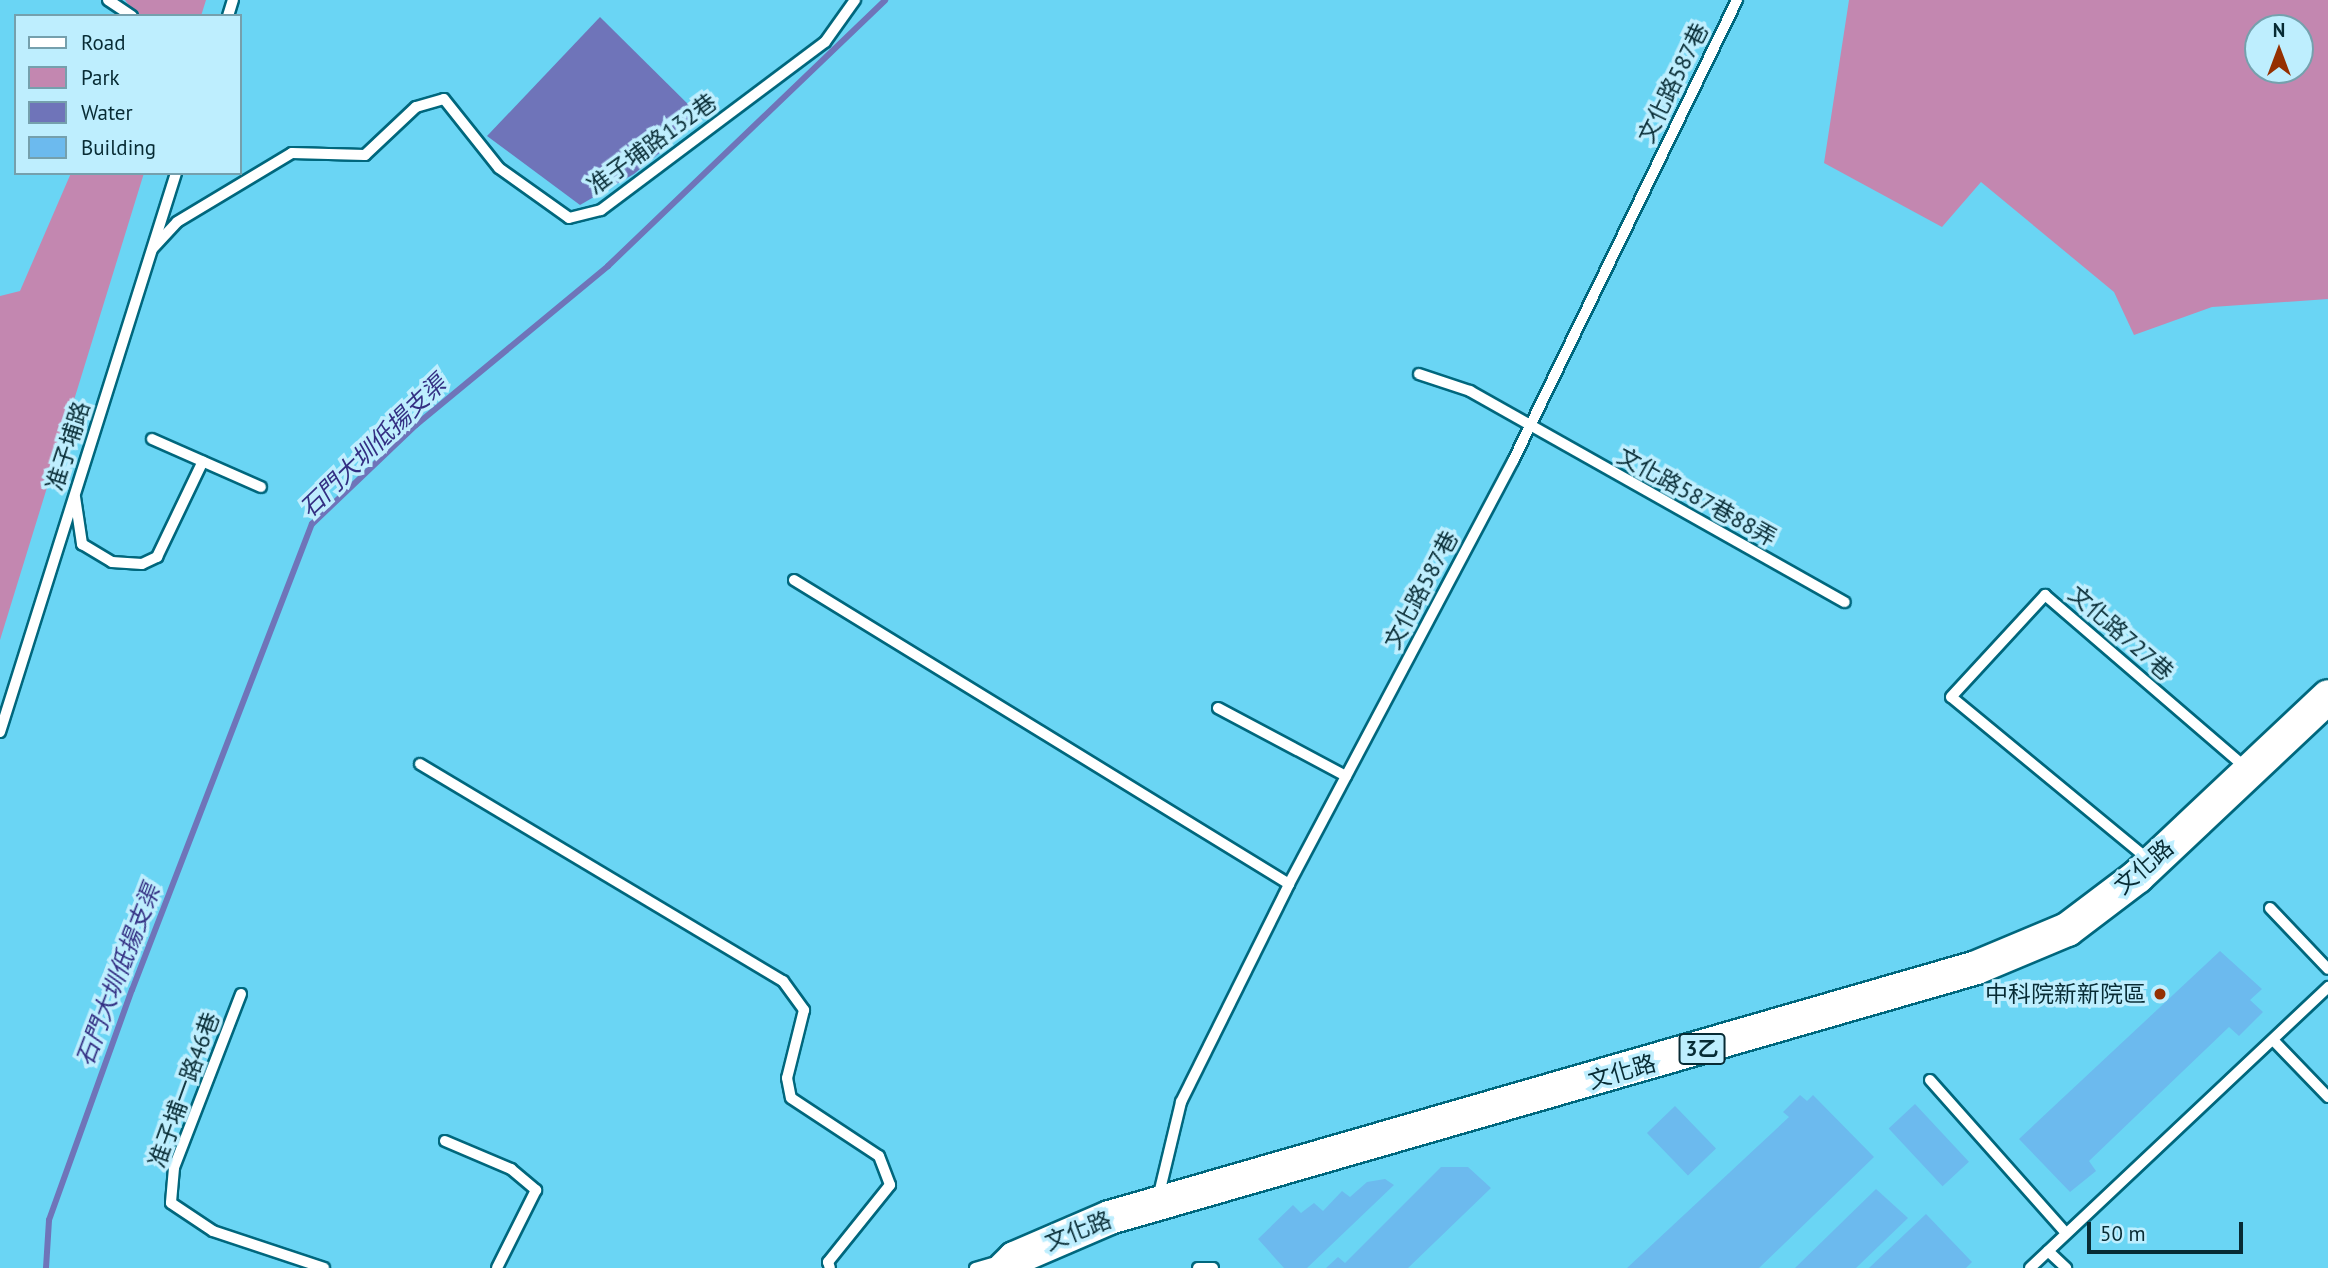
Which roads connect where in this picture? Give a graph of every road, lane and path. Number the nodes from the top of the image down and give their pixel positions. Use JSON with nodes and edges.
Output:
{"nodes":[{"id":1,"x":108,"y":0,"type":"edge"},
{"id":2,"x":1737,"y":0,"type":"edge"},
{"id":3,"x":850,"y":2,"type":"edge"},
{"id":4,"x":129,"y":14,"type":"edge"},
{"id":5,"x":175,"y":175,"type":"edge"},
{"id":6,"x":153,"y":248,"type":"junction"},
{"id":7,"x":1419,"y":374,"type":"dead end"},
{"id":8,"x":1530,"y":428,"type":"junction"},
{"id":9,"x":152,"y":439,"type":"dead end"},
{"id":10,"x":203,"y":461,"type":"junction"},
{"id":11,"x":261,"y":486,"type":"dead end"},
{"id":12,"x":75,"y":492,"type":"junction"},
{"id":13,"x":794,"y":580,"type":"dead end"},
{"id":14,"x":1845,"y":602,"type":"dead end"},
{"id":15,"x":2328,"y":696,"type":"edge"},
{"id":16,"x":1218,"y":708,"type":"dead end"},
{"id":17,"x":0,"y":732,"type":"edge"},
{"id":18,"x":421,"y":764,"type":"dead end"},
{"id":19,"x":2249,"y":770,"type":"junction"},
{"id":20,"x":1346,"y":776,"type":"junction"},
{"id":21,"x":2152,"y":862,"type":"junction"},
{"id":22,"x":1289,"y":884,"type":"junction"},
{"id":23,"x":2270,"y":908,"type":"dead end"},
{"id":24,"x":2328,"y":969,"type":"edge"},
{"id":25,"x":2328,"y":987,"type":"edge"},
{"id":26,"x":241,"y":994,"type":"dead end"},
{"id":27,"x":2274,"y":1041,"type":"junction"},
{"id":28,"x":1930,"y":1080,"type":"dead end"},
{"id":29,"x":2328,"y":1097,"type":"edge"},
{"id":30,"x":445,"y":1141,"type":"dead end"},
{"id":31,"x":1157,"y":1204,"type":"junction"},
{"id":32,"x":2066,"y":1233,"type":"junction"},
{"id":33,"x":2048,"y":1251,"type":"junction"},
{"id":34,"x":1009,"y":1263,"type":"edge"},
{"id":35,"x":324,"y":1268,"type":"edge"},
{"id":36,"x":497,"y":1268,"type":"edge"},
{"id":37,"x":830,"y":1268,"type":"edge"},
{"id":38,"x":975,"y":1268,"type":"edge"},
{"id":39,"x":1198,"y":1268,"type":"edge"},
{"id":40,"x":1213,"y":1268,"type":"edge"},
{"id":41,"x":2030,"y":1268,"type":"edge"},
{"id":42,"x":2066,"y":1268,"type":"edge"}],
"edges":[{"from":1,"to":4,"type":"lane"},
{"from":2,"to":8,"type":"lane","name":"文化路587巷"},
{"from":3,"to":6,"type":"lane","name":"准子埔路132巷"},
{"from":5,"to":6,"type":"lane","name":"准子埔路"},
{"from":6,"to":12,"type":"lane","name":"准子埔路"},
{"from":7,"to":8,"type":"lane","name":"文化路587巷88弄"},
{"from":8,"to":14,"type":"lane","name":"文化路587巷88弄"},
{"from":8,"to":20,"type":"lane","name":"文化路587巷"},
{"from":9,"to":10,"type":"lane"},
{"from":10,"to":11,"type":"lane"},
{"from":10,"to":12,"type":"lane"},
{"from":12,"to":17,"type":"lane","name":"准子埔路"},
{"from":13,"to":22,"type":"lane"},
{"from":15,"to":19,"type":"main road","name":"文化路","number":"3乙"},
{"from":16,"to":20,"type":"lane"},
{"from":18,"to":37,"type":"lane"},
{"from":19,"to":21,"type":"main road","name":"文化路","number":"3乙"},
{"from":19,"to":21,"type":"lane","name":"文化路727巷"},
{"from":20,"to":22,"type":"lane","name":"文化路587巷"},
{"from":21,"to":31,"type":"main road","name":"文化路","number":"3乙"},
{"from":22,"to":31,"type":"lane","name":"文化路587巷"},
{"from":23,"to":24,"type":"lane"},
{"from":25,"to":27,"type":"lane"},
{"from":26,"to":35,"type":"lane","name":"准子埔一路46巷"},
{"from":27,"to":29,"type":"lane"},
{"from":27,"to":32,"type":"lane"},
{"from":28,"to":32,"type":"lane"},
{"from":30,"to":36,"type":"lane"},
{"from":31,"to":34,"type":"main road","name":"文化路","number":"3乙"},
{"from":32,"to":33,"type":"lane"},
{"from":33,"to":41,"type":"lane"},
{"from":33,"to":42,"type":"lane"},
{"from":34,"to":38,"type":"lane"},
{"from":39,"to":40,"type":"lane"}]}
